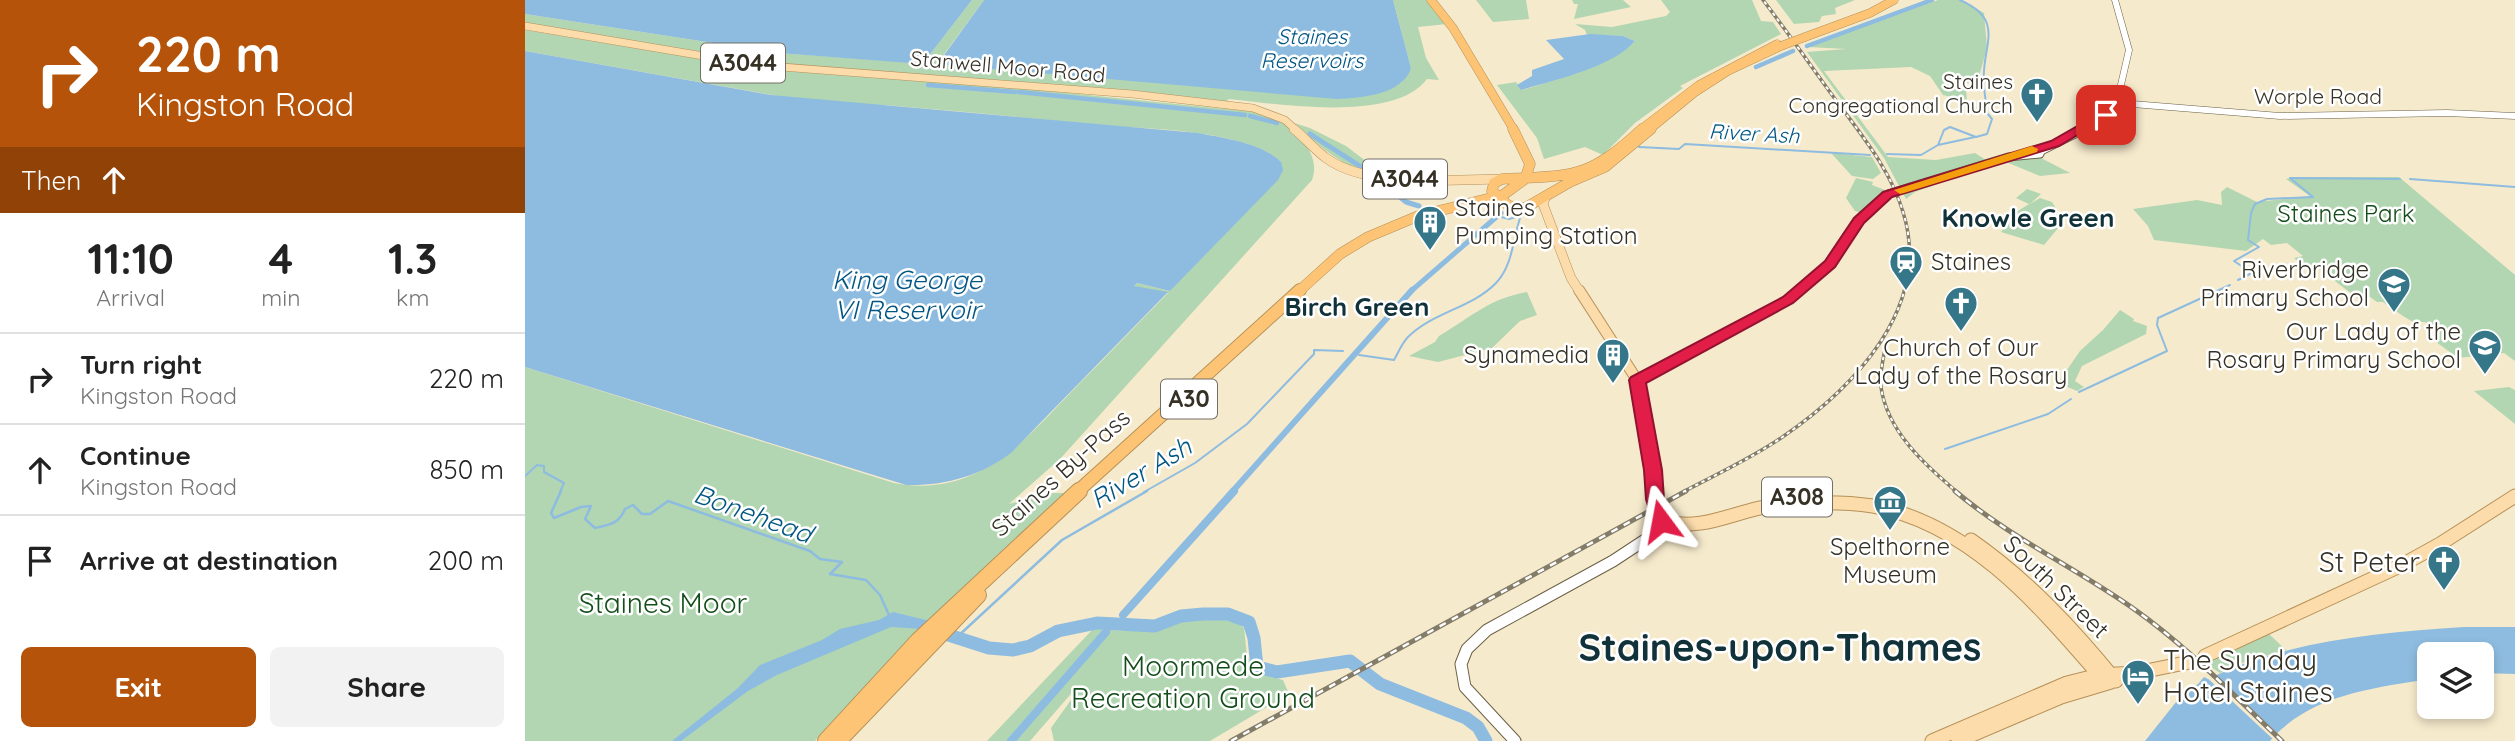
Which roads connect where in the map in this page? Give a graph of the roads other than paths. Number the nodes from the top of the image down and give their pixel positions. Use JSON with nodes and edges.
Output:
{"nodes":[{"id":1,"x":1431,"y":0,"type":"edge"},
{"id":2,"x":1437,"y":0,"type":"edge"},
{"id":3,"x":1888,"y":0,"type":"edge"},
{"id":4,"x":1894,"y":0,"type":"edge"},
{"id":5,"x":2115,"y":0,"type":"edge"},
{"id":6,"x":525,"y":26,"type":"edge"},
{"id":7,"x":1803,"y":36,"type":"junction"},
{"id":8,"x":1779,"y":45,"type":"joint"},
{"id":9,"x":1710,"y":80,"type":"junction"},
{"id":10,"x":2120,"y":103,"type":"junction"},
{"id":11,"x":2515,"y":116,"type":"edge"},
{"id":12,"x":1538,"y":162,"type":"junction"},
{"id":13,"x":1555,"y":175,"type":"junction"},
{"id":14,"x":1470,"y":178,"type":"junction"},
{"id":15,"x":1528,"y":178,"type":"junction"},
{"id":16,"x":1502,"y":179,"type":"junction"},
{"id":17,"x":1560,"y":187,"type":"junction"},
{"id":18,"x":1495,"y":194,"type":"junction"},
{"id":19,"x":1546,"y":196,"type":"junction"},
{"id":20,"x":1480,"y":203,"type":"junction"},
{"id":21,"x":1517,"y":208,"type":"junction"},
{"id":22,"x":1556,"y":239,"type":"junction"},
{"id":23,"x":1637,"y":380,"type":"junction"},
{"id":24,"x":2515,"y":496,"type":"edge"},
{"id":25,"x":1666,"y":520,"type":"junction"},
{"id":26,"x":924,"y":642,"type":"junction"},
{"id":27,"x":2086,"y":645,"type":"junction"},
{"id":28,"x":2205,"y":656,"type":"dead end"},
{"id":29,"x":2190,"y":662,"type":"dead end"},
{"id":30,"x":2141,"y":672,"type":"junction"},
{"id":31,"x":2108,"y":678,"type":"junction"},
{"id":32,"x":826,"y":741,"type":"edge"},
{"id":33,"x":838,"y":741,"type":"edge"},
{"id":34,"x":1515,"y":741,"type":"edge"},
{"id":35,"x":1932,"y":741,"type":"edge"},
{"id":36,"x":1958,"y":741,"type":"edge"}],
"edges":[{"from":1,"to":15,"type":"highway"},
{"from":2,"to":12,"type":"highway"},
{"from":3,"to":7,"type":"highway"},
{"from":4,"to":7,"type":"highway"},
{"from":5,"to":10,"type":"street"},
{"from":6,"to":14,"type":"main road","name":"Stanwell Moor Road","number":"A3044"},
{"from":7,"to":8,"type":"highway","bridge":true},
{"from":8,"to":9,"type":"highway"},
{"from":9,"to":13,"type":"highway"},
{"from":9,"to":17,"type":"highway"},
{"from":10,"to":11,"type":"street","name":"Worple Road"},
{"from":10,"to":23,"type":"street","bridge":true},
{"from":12,"to":13,"type":"highway"},
{"from":12,"to":15,"type":"highway"},
{"from":13,"to":15,"type":"highway"},
{"from":13,"to":17,"type":"highway"},
{"from":14,"to":16,"type":"main road","number":"A3044"},
{"from":14,"to":18,"type":"main road","number":"A3044"},
{"from":15,"to":16,"type":"highway"},
{"from":15,"to":18,"type":"highway","number":"A30"},
{"from":16,"to":18,"type":"highway"},
{"from":17,"to":19,"type":"highway"},
{"from":18,"to":20,"type":"highway","name":"Staines By-Pass","number":"A30"},
{"from":18,"to":21,"type":"highway"},
{"from":19,"to":21,"type":"highway"},
{"from":19,"to":22,"type":"main road"},
{"from":20,"to":21,"type":"highway"},
{"from":20,"to":26,"type":"highway","name":"Staines By-Pass","number":"A30"},
{"from":21,"to":22,"type":"main road"},
{"from":22,"to":23,"type":"main road"},
{"from":23,"to":25,"type":"main road"},
{"from":24,"to":28,"type":"main road"},
{"from":25,"to":27,"type":"main road","name":"South Street","number":"A308"},
{"from":25,"to":31,"type":"main road","name":"South Street","number":"A308"},
{"from":25,"to":34,"type":"street"},
{"from":26,"to":32,"type":"highway","name":"Staines By-Pass","number":"A30"},
{"from":26,"to":33,"type":"highway","name":"Staines By-Pass","number":"A30"},
{"from":27,"to":30,"type":"main road"},
{"from":27,"to":31,"type":"main road","name":"South Street","number":"A308"},
{"from":29,"to":30,"type":"main road"},
{"from":30,"to":31,"type":"main road"},
{"from":31,"to":35,"type":"main road"},
{"from":31,"to":36,"type":"main road"}]}
